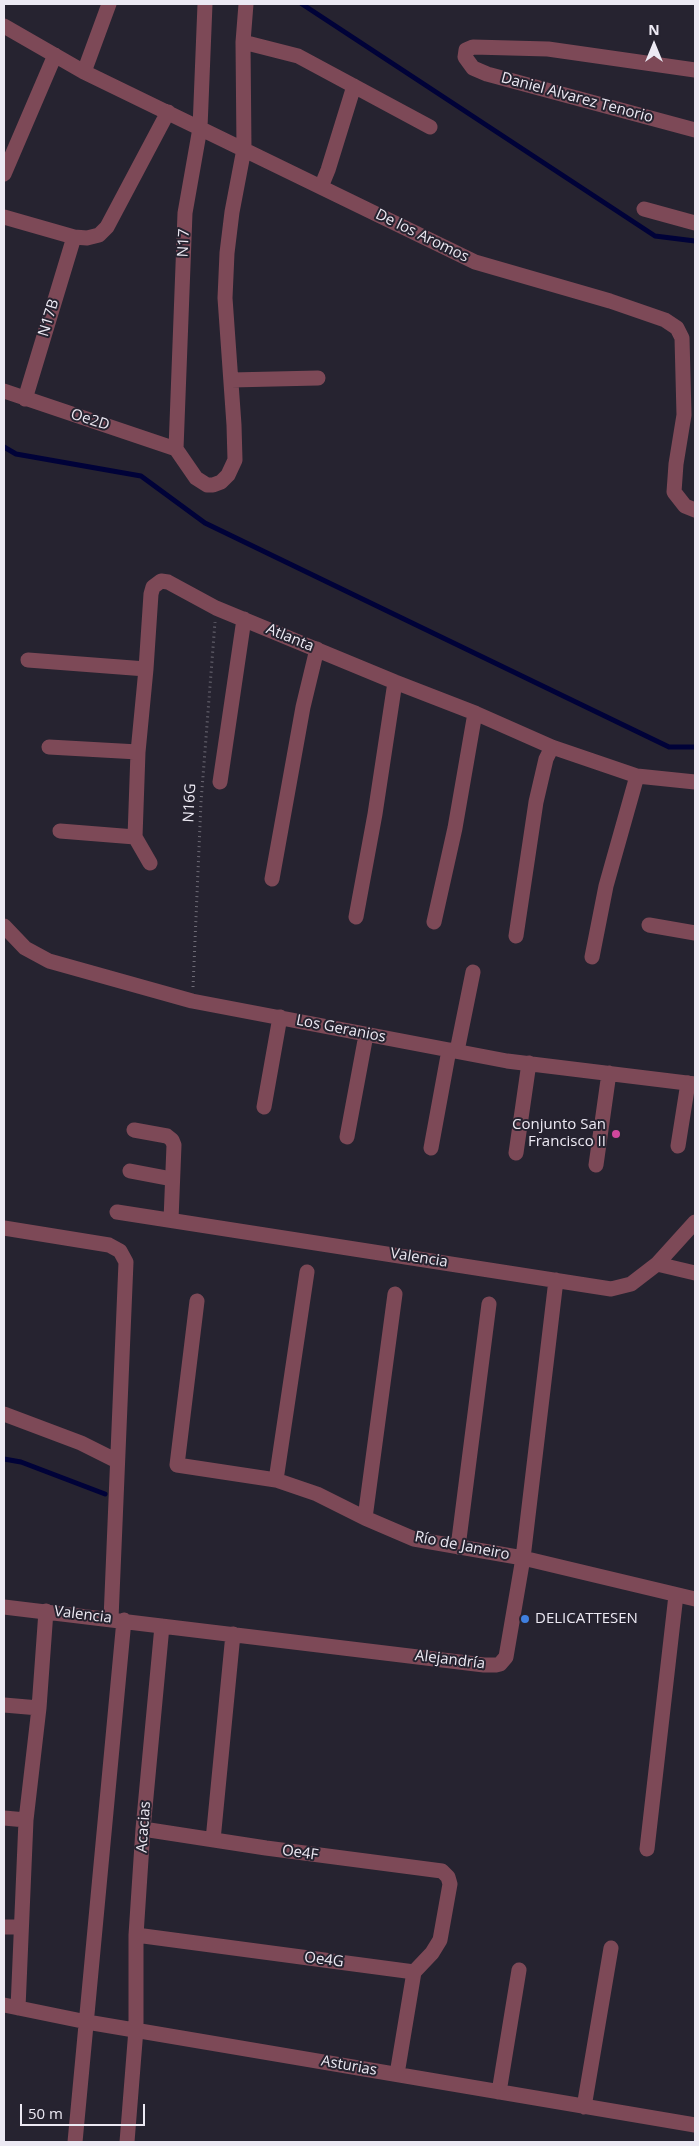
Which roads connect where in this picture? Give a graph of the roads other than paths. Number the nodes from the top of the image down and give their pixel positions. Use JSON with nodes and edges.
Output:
{"nodes":[{"id":1,"x":109,"y":4,"type":"edge"},
{"id":2,"x":205,"y":4,"type":"edge"},
{"id":3,"x":246,"y":4,"type":"edge"},
{"id":4,"x":4,"y":26,"type":"edge"},
{"id":5,"x":244,"y":42,"type":"junction"},
{"id":6,"x":55,"y":54,"type":"junction"},
{"id":7,"x":695,"y":70,"type":"edge"},
{"id":8,"x":84,"y":72,"type":"junction"},
{"id":9,"x":354,"y":86,"type":"junction"},
{"id":10,"x":168,"y":112,"type":"junction"},
{"id":11,"x":430,"y":127,"type":"dead end"},
{"id":12,"x":200,"y":128,"type":"junction"},
{"id":13,"x":695,"y":130,"type":"edge"},
{"id":14,"x":244,"y":149,"type":"junction"},
{"id":15,"x":4,"y":174,"type":"edge"},
{"id":16,"x":321,"y":187,"type":"junction"},
{"id":17,"x":644,"y":209,"type":"dead end"},
{"id":18,"x":4,"y":217,"type":"edge"},
{"id":19,"x":695,"y":223,"type":"edge"},
{"id":20,"x":74,"y":237,"type":"junction"},
{"id":21,"x":318,"y":378,"type":"dead end"},
{"id":22,"x":231,"y":380,"type":"junction"},
{"id":23,"x":4,"y":392,"type":"edge"},
{"id":24,"x":25,"y":399,"type":"junction"},
{"id":25,"x":689,"y":415,"type":"edge"},
{"id":26,"x":176,"y":449,"type":"junction"},
{"id":27,"x":695,"y":510,"type":"edge"},
{"id":28,"x":244,"y":619,"type":"junction"},
{"id":29,"x":317,"y":649,"type":"junction"},
{"id":30,"x":28,"y":660,"type":"dead end"},
{"id":31,"x":146,"y":668,"type":"junction"},
{"id":32,"x":395,"y":682,"type":"junction"},
{"id":33,"x":475,"y":713,"type":"junction"},
{"id":34,"x":49,"y":747,"type":"dead end"},
{"id":35,"x":552,"y":747,"type":"junction"},
{"id":36,"x":138,"y":752,"type":"junction"},
{"id":37,"x":637,"y":776,"type":"junction"},
{"id":38,"x":220,"y":782,"type":"dead end"},
{"id":39,"x":695,"y":782,"type":"edge"},
{"id":40,"x":60,"y":831,"type":"dead end"},
{"id":41,"x":135,"y":837,"type":"junction"},
{"id":42,"x":150,"y":863,"type":"dead end"},
{"id":43,"x":272,"y":879,"type":"dead end"},
{"id":44,"x":356,"y":917,"type":"dead end"},
{"id":45,"x":434,"y":922,"type":"dead end"},
{"id":46,"x":649,"y":925,"type":"dead end"},
{"id":47,"x":4,"y":926,"type":"edge"},
{"id":48,"x":695,"y":933,"type":"edge"},
{"id":49,"x":516,"y":936,"type":"dead end"},
{"id":50,"x":592,"y":956,"type":"dead end"},
{"id":51,"x":473,"y":972,"type":"dead end"},
{"id":52,"x":280,"y":1017,"type":"junction"},
{"id":53,"x":366,"y":1035,"type":"junction"},
{"id":54,"x":453,"y":1050,"type":"junction"},
{"id":55,"x":529,"y":1063,"type":"junction"},
{"id":56,"x":609,"y":1073,"type":"junction"},
{"id":57,"x":692,"y":1084,"type":"edge"},
{"id":58,"x":264,"y":1107,"type":"dead end"},
{"id":59,"x":134,"y":1130,"type":"dead end"},
{"id":60,"x":347,"y":1137,"type":"dead end"},
{"id":61,"x":678,"y":1146,"type":"dead end"},
{"id":62,"x":431,"y":1148,"type":"dead end"},
{"id":63,"x":516,"y":1153,"type":"dead end"},
{"id":64,"x":596,"y":1165,"type":"dead end"},
{"id":65,"x":130,"y":1171,"type":"dead end"},
{"id":66,"x":172,"y":1179,"type":"junction"},
{"id":67,"x":117,"y":1212,"type":"dead end"},
{"id":68,"x":171,"y":1220,"type":"junction"},
{"id":69,"x":695,"y":1222,"type":"edge"},
{"id":70,"x":4,"y":1228,"type":"edge"},
{"id":71,"x":658,"y":1264,"type":"junction"},
{"id":72,"x":307,"y":1272,"type":"dead end"},
{"id":73,"x":695,"y":1273,"type":"edge"},
{"id":74,"x":556,"y":1280,"type":"junction"},
{"id":75,"x":395,"y":1294,"type":"dead end"},
{"id":76,"x":197,"y":1301,"type":"dead end"},
{"id":77,"x":489,"y":1304,"type":"dead end"},
{"id":78,"x":4,"y":1414,"type":"edge"},
{"id":79,"x":117,"y":1460,"type":"junction"},
{"id":80,"x":276,"y":1480,"type":"junction"},
{"id":81,"x":365,"y":1518,"type":"junction"},
{"id":82,"x":458,"y":1547,"type":"junction"},
{"id":83,"x":523,"y":1558,"type":"junction"},
{"id":84,"x":676,"y":1594,"type":"junction"},
{"id":85,"x":695,"y":1599,"type":"edge"},
{"id":86,"x":4,"y":1607,"type":"edge"},
{"id":87,"x":46,"y":1611,"type":"junction"},
{"id":88,"x":117,"y":1619,"type":"junction"},
{"id":89,"x":162,"y":1626,"type":"junction"},
{"id":90,"x":233,"y":1634,"type":"junction"},
{"id":91,"x":4,"y":1705,"type":"edge"},
{"id":92,"x":39,"y":1708,"type":"junction"},
{"id":93,"x":4,"y":1818,"type":"edge"},
{"id":94,"x":26,"y":1820,"type":"junction"},
{"id":95,"x":143,"y":1829,"type":"junction"},
{"id":96,"x":213,"y":1840,"type":"junction"},
{"id":97,"x":647,"y":1849,"type":"dead end"},
{"id":98,"x":4,"y":1927,"type":"edge"},
{"id":99,"x":20,"y":1927,"type":"junction"},
{"id":100,"x":136,"y":1936,"type":"junction"},
{"id":101,"x":612,"y":1948,"type":"dead end"},
{"id":102,"x":519,"y":1970,"type":"dead end"},
{"id":103,"x":414,"y":1972,"type":"junction"},
{"id":104,"x":11,"y":2007,"type":"edge"},
{"id":105,"x":87,"y":2022,"type":"junction"},
{"id":106,"x":136,"y":2029,"type":"junction"},
{"id":107,"x":397,"y":2074,"type":"junction"},
{"id":108,"x":499,"y":2092,"type":"junction"},
{"id":109,"x":584,"y":2107,"type":"junction"},
{"id":110,"x":695,"y":2125,"type":"edge"},
{"id":111,"x":75,"y":2142,"type":"edge"},
{"id":112,"x":127,"y":2142,"type":"edge"}],
"edges":[{"from":1,"to":8,"type":"street"},
{"from":2,"to":12,"type":"street","name":"N17"},
{"from":3,"to":5,"type":"street"},
{"from":4,"to":6,"type":"street","name":"De los Aromos"},
{"from":5,"to":9,"type":"street"},
{"from":5,"to":14,"type":"street"},
{"from":6,"to":8,"type":"street","name":"De los Aromos"},
{"from":6,"to":15,"type":"street"},
{"from":7,"to":13,"type":"street","name":"Daniel Alvarez Tenorio"},
{"from":8,"to":10,"type":"street","name":"De los Aromos"},
{"from":9,"to":11,"type":"street"},
{"from":9,"to":16,"type":"street"},
{"from":10,"to":12,"type":"street","name":"De los Aromos"},
{"from":10,"to":20,"type":"street"},
{"from":12,"to":14,"type":"street","name":"De los Aromos"},
{"from":12,"to":26,"type":"street","name":"N17"},
{"from":14,"to":16,"type":"street","name":"De los Aromos"},
{"from":14,"to":22,"type":"street"},
{"from":16,"to":25,"type":"street","name":"De los Aromos"},
{"from":17,"to":19,"type":"street"},
{"from":18,"to":20,"type":"street"},
{"from":20,"to":24,"type":"street","name":"N17B"},
{"from":21,"to":22,"type":"street"},
{"from":22,"to":26,"type":"street"},
{"from":23,"to":24,"type":"street","name":"Oe2D"},
{"from":24,"to":26,"type":"street","name":"Oe2D"},
{"from":25,"to":27,"type":"street","name":"De los Aromos"},
{"from":28,"to":29,"type":"street","name":"Atlanta"},
{"from":28,"to":31,"type":"street","name":"Atlanta"},
{"from":28,"to":38,"type":"street"},
{"from":29,"to":32,"type":"street","name":"Atlanta"},
{"from":29,"to":43,"type":"street"},
{"from":30,"to":31,"type":"street"},
{"from":31,"to":36,"type":"street","name":"Atlanta"},
{"from":32,"to":33,"type":"street","name":"Atlanta"},
{"from":32,"to":44,"type":"street"},
{"from":33,"to":35,"type":"street","name":"Atlanta"},
{"from":33,"to":45,"type":"street"},
{"from":34,"to":36,"type":"street"},
{"from":35,"to":37,"type":"street","name":"Atlanta"},
{"from":35,"to":49,"type":"street"},
{"from":36,"to":41,"type":"street","name":"Atlanta"},
{"from":37,"to":39,"type":"street","name":"Atlanta"},
{"from":37,"to":50,"type":"street"},
{"from":40,"to":41,"type":"street"},
{"from":41,"to":42,"type":"street"},
{"from":46,"to":48,"type":"street"},
{"from":47,"to":52,"type":"street","name":"Los Geranios"},
{"from":51,"to":54,"type":"street"},
{"from":52,"to":53,"type":"street","name":"Los Geranios"},
{"from":52,"to":58,"type":"street"},
{"from":53,"to":54,"type":"street","name":"Los Geranios"},
{"from":53,"to":60,"type":"street"},
{"from":54,"to":55,"type":"street","name":"Los Geranios"},
{"from":54,"to":62,"type":"street"},
{"from":55,"to":56,"type":"street","name":"Los Geranios"},
{"from":55,"to":63,"type":"street"},
{"from":56,"to":57,"type":"street","name":"Los Geranios"},
{"from":56,"to":64,"type":"street"},
{"from":57,"to":61,"type":"street"},
{"from":59,"to":66,"type":"street"},
{"from":65,"to":66,"type":"street"},
{"from":66,"to":68,"type":"street"},
{"from":67,"to":68,"type":"street","name":"Valencia"},
{"from":68,"to":74,"type":"street","name":"Valencia"},
{"from":69,"to":71,"type":"street","name":"Valencia"},
{"from":70,"to":79,"type":"street"},
{"from":71,"to":73,"type":"street"},
{"from":71,"to":74,"type":"street","name":"Valencia"},
{"from":72,"to":80,"type":"street"},
{"from":74,"to":83,"type":"street","name":"Alejandría"},
{"from":75,"to":81,"type":"street"},
{"from":76,"to":80,"type":"street","name":"Río de Janeiro"},
{"from":77,"to":82,"type":"street"},
{"from":78,"to":79,"type":"street"},
{"from":79,"to":88,"type":"street"},
{"from":80,"to":81,"type":"street","name":"Río de Janeiro"},
{"from":81,"to":82,"type":"street","name":"Río de Janeiro"},
{"from":82,"to":83,"type":"street","name":"Río de Janeiro"},
{"from":83,"to":84,"type":"street","name":"Río de Janeiro"},
{"from":83,"to":90,"type":"street","name":"Alejandría"},
{"from":84,"to":85,"type":"street","name":"Río de Janeiro"},
{"from":84,"to":97,"type":"street"},
{"from":86,"to":87,"type":"street","name":"Valencia"},
{"from":87,"to":88,"type":"street","name":"Valencia"},
{"from":87,"to":92,"type":"street"},
{"from":88,"to":89,"type":"street","name":"Valencia"},
{"from":88,"to":105,"type":"street"},
{"from":89,"to":90,"type":"street","name":"Alejandría"},
{"from":89,"to":95,"type":"street","name":"Acacias"},
{"from":90,"to":96,"type":"street"},
{"from":91,"to":92,"type":"street"},
{"from":92,"to":94,"type":"street"},
{"from":93,"to":94,"type":"street"},
{"from":94,"to":99,"type":"street"},
{"from":95,"to":96,"type":"street","name":"Oe4F"},
{"from":95,"to":100,"type":"street","name":"Acacias"},
{"from":96,"to":103,"type":"street","name":"Oe4F"},
{"from":98,"to":99,"type":"street"},
{"from":99,"to":104,"type":"street"},
{"from":100,"to":103,"type":"street","name":"Oe4G"},
{"from":100,"to":106,"type":"street","name":"Acacias"},
{"from":101,"to":109,"type":"street"},
{"from":102,"to":108,"type":"street"},
{"from":103,"to":107,"type":"street"},
{"from":104,"to":105,"type":"street","name":"Asturias"},
{"from":105,"to":106,"type":"street","name":"Asturias"},
{"from":105,"to":111,"type":"street"},
{"from":106,"to":107,"type":"street","name":"Asturias"},
{"from":106,"to":112,"type":"street","name":"Acacias"},
{"from":107,"to":108,"type":"street","name":"Asturias"},
{"from":108,"to":109,"type":"street","name":"Asturias"},
{"from":109,"to":110,"type":"street","name":"Asturias"}]}
